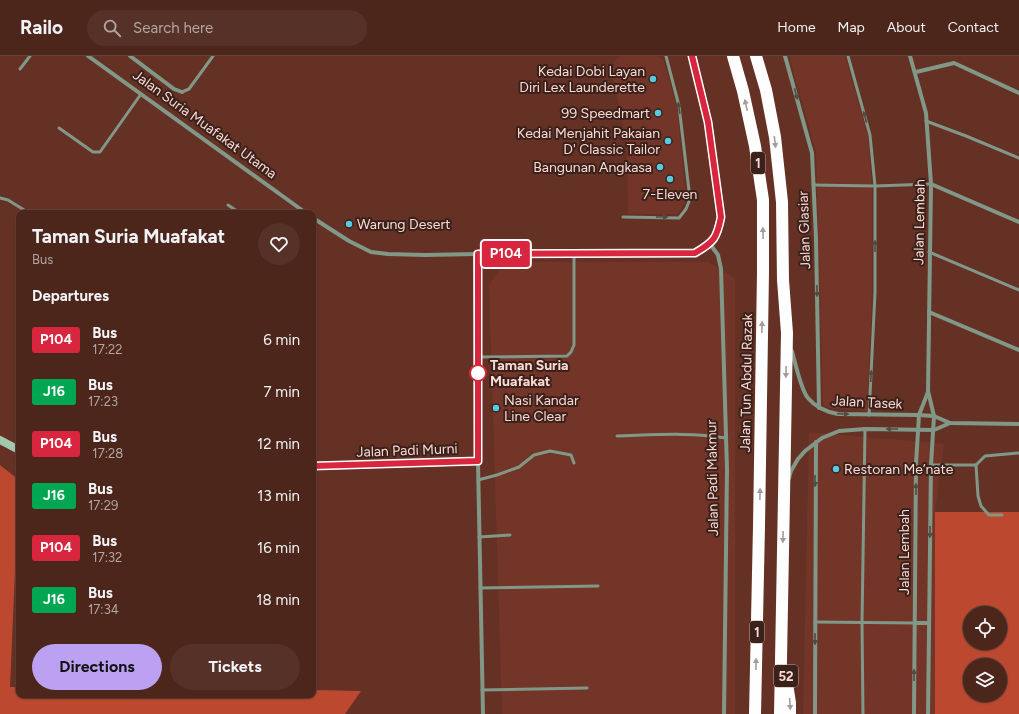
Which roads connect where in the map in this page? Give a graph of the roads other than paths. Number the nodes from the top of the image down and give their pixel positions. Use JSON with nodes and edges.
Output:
{"nodes":[{"id":1,"x":30,"y":56,"type":"edge"},
{"id":2,"x":88,"y":56,"type":"edge"},
{"id":3,"x":130,"y":56,"type":"edge"},
{"id":4,"x":138,"y":56,"type":"edge"},
{"id":5,"x":213,"y":56,"type":"edge"},
{"id":6,"x":666,"y":56,"type":"edge"},
{"id":7,"x":692,"y":56,"type":"edge"},
{"id":8,"x":733,"y":56,"type":"edge"},
{"id":9,"x":756,"y":56,"type":"edge"},
{"id":10,"x":785,"y":56,"type":"edge"},
{"id":11,"x":848,"y":56,"type":"edge"},
{"id":12,"x":910,"y":56,"type":"edge"},
{"id":13,"x":135,"y":60,"type":"junction"},
{"id":14,"x":20,"y":69,"type":"dead end"},
{"id":15,"x":916,"y":72,"type":"junction"},
{"id":16,"x":182,"y":92,"type":"joint"},
{"id":17,"x":1019,"y":93,"type":"edge"},
{"id":18,"x":141,"y":94,"type":"junction"},
{"id":19,"x":926,"y":121,"type":"junction"},
{"id":20,"x":59,"y":128,"type":"dead end"},
{"id":21,"x":1019,"y":158,"type":"edge"},
{"id":22,"x":931,"y":184,"type":"junction"},
{"id":23,"x":813,"y":185,"type":"junction"},
{"id":24,"x":875,"y":186,"type":"junction"},
{"id":25,"x":0,"y":198,"type":"edge"},
{"id":26,"x":228,"y":204,"type":"dead end"},
{"id":27,"x":24,"y":210,"type":"edge"},
{"id":28,"x":236,"y":210,"type":"edge"},
{"id":29,"x":302,"y":210,"type":"edge"},
{"id":30,"x":623,"y":217,"type":"dead end"},
{"id":31,"x":316,"y":220,"type":"edge"},
{"id":32,"x":1019,"y":222,"type":"edge"},
{"id":33,"x":710,"y":244,"type":"junction"},
{"id":34,"x":929,"y":252,"type":"junction"},
{"id":35,"x":478,"y":254,"type":"junction"},
{"id":36,"x":574,"y":254,"type":"junction"},
{"id":37,"x":1019,"y":290,"type":"edge"},
{"id":38,"x":929,"y":312,"type":"junction"},
{"id":39,"x":787,"y":333,"type":"junction"},
{"id":40,"x":1019,"y":350,"type":"edge"},
{"id":41,"x":478,"y":357,"type":"junction"},
{"id":42,"x":928,"y":391,"type":"junction"},
{"id":43,"x":818,"y":408,"type":"junction"},
{"id":44,"x":869,"y":415,"type":"junction"},
{"id":45,"x":920,"y":415,"type":"junction"},
{"id":46,"x":934,"y":416,"type":"junction"},
{"id":47,"x":950,"y":423,"type":"junction"},
{"id":48,"x":1019,"y":424,"type":"edge"},
{"id":49,"x":864,"y":429,"type":"junction"},
{"id":50,"x":919,"y":429,"type":"junction"},
{"id":51,"x":934,"y":430,"type":"junction"},
{"id":52,"x":617,"y":436,"type":"dead end"},
{"id":53,"x":726,"y":438,"type":"junction"},
{"id":54,"x":0,"y":440,"type":"edge"},
{"id":55,"x":816,"y":442,"type":"junction"},
{"id":56,"x":16,"y":448,"type":"edge"},
{"id":57,"x":1019,"y":453,"type":"edge"},
{"id":58,"x":478,"y":461,"type":"junction"},
{"id":59,"x":574,"y":463,"type":"dead end"},
{"id":60,"x":931,"y":465,"type":"junction"},
{"id":61,"x":976,"y":465,"type":"junction"},
{"id":62,"x":316,"y":466,"type":"edge"},
{"id":63,"x":478,"y":480,"type":"junction"},
{"id":64,"x":784,"y":498,"type":"junction"},
{"id":65,"x":1002,"y":515,"type":"dead end"},
{"id":66,"x":510,"y":535,"type":"dead end"},
{"id":67,"x":479,"y":537,"type":"junction"},
{"id":68,"x":598,"y":586,"type":"dead end"},
{"id":69,"x":480,"y":588,"type":"junction"},
{"id":70,"x":815,"y":622,"type":"junction"},
{"id":71,"x":862,"y":622,"type":"junction"},
{"id":72,"x":915,"y":623,"type":"junction"},
{"id":73,"x":929,"y":623,"type":"junction"},
{"id":74,"x":780,"y":638,"type":"junction"},
{"id":75,"x":587,"y":688,"type":"dead end"},
{"id":76,"x":482,"y":690,"type":"junction"},
{"id":77,"x":483,"y":714,"type":"edge"},
{"id":78,"x":724,"y":714,"type":"edge"},
{"id":79,"x":755,"y":714,"type":"edge"},
{"id":80,"x":780,"y":714,"type":"edge"},
{"id":81,"x":790,"y":714,"type":"edge"},
{"id":82,"x":814,"y":714,"type":"edge"},
{"id":83,"x":863,"y":714,"type":"edge"},
{"id":84,"x":914,"y":714,"type":"edge"},
{"id":85,"x":928,"y":714,"type":"edge"}],
"edges":[{"from":1,"to":14,"type":"lane"},
{"from":2,"to":18,"type":"street","name":"Jalan Suria Muafakat Utama"},
{"from":3,"to":13,"type":"street"},
{"from":4,"to":13,"type":"street"},
{"from":5,"to":16,"type":"lane"},
{"from":30,"to":6,"type":"lane","one_way":true},
{"from":7,"to":33,"type":"street"},
{"from":79,"to":8,"type":"highway","name":"Jalan Tun Abdul Razak","number":"1","one_way":true},
{"from":9,"to":39,"type":"highway","number":"1","one_way":true},
{"from":10,"to":23,"type":"street","name":"Jalan Glasiar","one_way":true},
{"from":24,"to":11,"type":"lane","one_way":true},
{"from":12,"to":15,"type":"street","name":"Jalan Lembah"},
{"from":13,"to":16,"type":"street"},
{"from":15,"to":17,"type":"street"},
{"from":15,"to":19,"type":"street","name":"Jalan Lembah"},
{"from":18,"to":20,"type":"lane"},
{"from":18,"to":29,"type":"street","name":"Jalan Suria Muafakat Utama"},
{"from":19,"to":21,"type":"lane"},
{"from":19,"to":22,"type":"street","name":"Jalan Lembah"},
{"from":22,"to":24,"type":"lane"},
{"from":22,"to":32,"type":"street"},
{"from":22,"to":34,"type":"street","name":"Jalan Lembah"},
{"from":23,"to":24,"type":"lane"},
{"from":23,"to":43,"type":"street","name":"Jalan Glasiar","one_way":true},
{"from":44,"to":24,"type":"lane","one_way":true},
{"from":25,"to":27,"type":"lane"},
{"from":26,"to":28,"type":"lane"},
{"from":31,"to":35,"type":"street"},
{"from":33,"to":36,"type":"street"},
{"from":33,"to":53,"type":"street","name":"Jalan Padi Makmur"},
{"from":34,"to":37,"type":"lane"},
{"from":34,"to":38,"type":"street","name":"Jalan Lembah"},
{"from":35,"to":36,"type":"street"},
{"from":35,"to":41,"type":"street"},
{"from":36,"to":41,"type":"lane"},
{"from":38,"to":40,"type":"street"},
{"from":38,"to":42,"type":"street","name":"Jalan Lembah"},
{"from":39,"to":43,"type":"street","name":"Jalan Tasek"},
{"from":39,"to":64,"type":"highway","number":"1","one_way":true},
{"from":41,"to":58,"type":"street"},
{"from":42,"to":45,"type":"street","name":"Jalan Lembah"},
{"from":42,"to":46,"type":"street","name":"Jalan Lembah"},
{"from":43,"to":44,"type":"street","name":"Jalan Tasek","one_way":true},
{"from":44,"to":45,"type":"street","name":"Jalan Tasek"},
{"from":45,"to":46,"type":"street","name":"Jalan Tasek"},
{"from":45,"to":50,"type":"street","name":"Jalan Lembah"},
{"from":46,"to":47,"type":"street","name":"Jalan Tasek"},
{"from":46,"to":51,"type":"street","name":"Jalan Lembah"},
{"from":47,"to":48,"type":"street","name":"Jalan Tasek"},
{"from":47,"to":51,"type":"street","name":"Jalan Tasek"},
{"from":50,"to":49,"type":"street","name":"Jalan Tasek","one_way":true},
{"from":49,"to":55,"type":"street","name":"Jalan Tasek"},
{"from":49,"to":71,"type":"lane"},
{"from":50,"to":51,"type":"street","name":"Jalan Tasek"},
{"from":72,"to":50,"type":"street","name":"Jalan Lembah","one_way":true},
{"from":51,"to":60,"type":"street","name":"Jalan Lembah"},
{"from":52,"to":53,"type":"lane"},
{"from":53,"to":78,"type":"street","name":"Jalan Padi Makmur"},
{"from":54,"to":56,"type":"street"},
{"from":55,"to":64,"type":"street","name":"Jalan Tasek"},
{"from":55,"to":70,"type":"street","one_way":true},
{"from":57,"to":61,"type":"lane"},
{"from":58,"to":62,"type":"street","name":"Jalan Padi Murni"},
{"from":58,"to":63,"type":"street"},
{"from":59,"to":63,"type":"lane"},
{"from":60,"to":61,"type":"lane"},
{"from":60,"to":73,"type":"street","name":"Jalan Lembah","one_way":true},
{"from":61,"to":65,"type":"lane"},
{"from":63,"to":67,"type":"street"},
{"from":64,"to":74,"type":"highway","number":"1","one_way":true},
{"from":66,"to":67,"type":"lane"},
{"from":67,"to":69,"type":"street"},
{"from":68,"to":69,"type":"lane"},
{"from":69,"to":76,"type":"street"},
{"from":70,"to":71,"type":"lane"},
{"from":70,"to":82,"type":"street","one_way":true},
{"from":71,"to":72,"type":"lane"},
{"from":71,"to":83,"type":"lane"},
{"from":72,"to":73,"type":"street"},
{"from":84,"to":72,"type":"street","name":"Jalan Lembah","one_way":true},
{"from":73,"to":85,"type":"street","name":"Jalan Lembah"},
{"from":74,"to":80,"type":"highway","number":"1"},
{"from":74,"to":81,"type":"highway","number":"52","one_way":true},
{"from":75,"to":76,"type":"lane"},
{"from":76,"to":77,"type":"street"}]}
